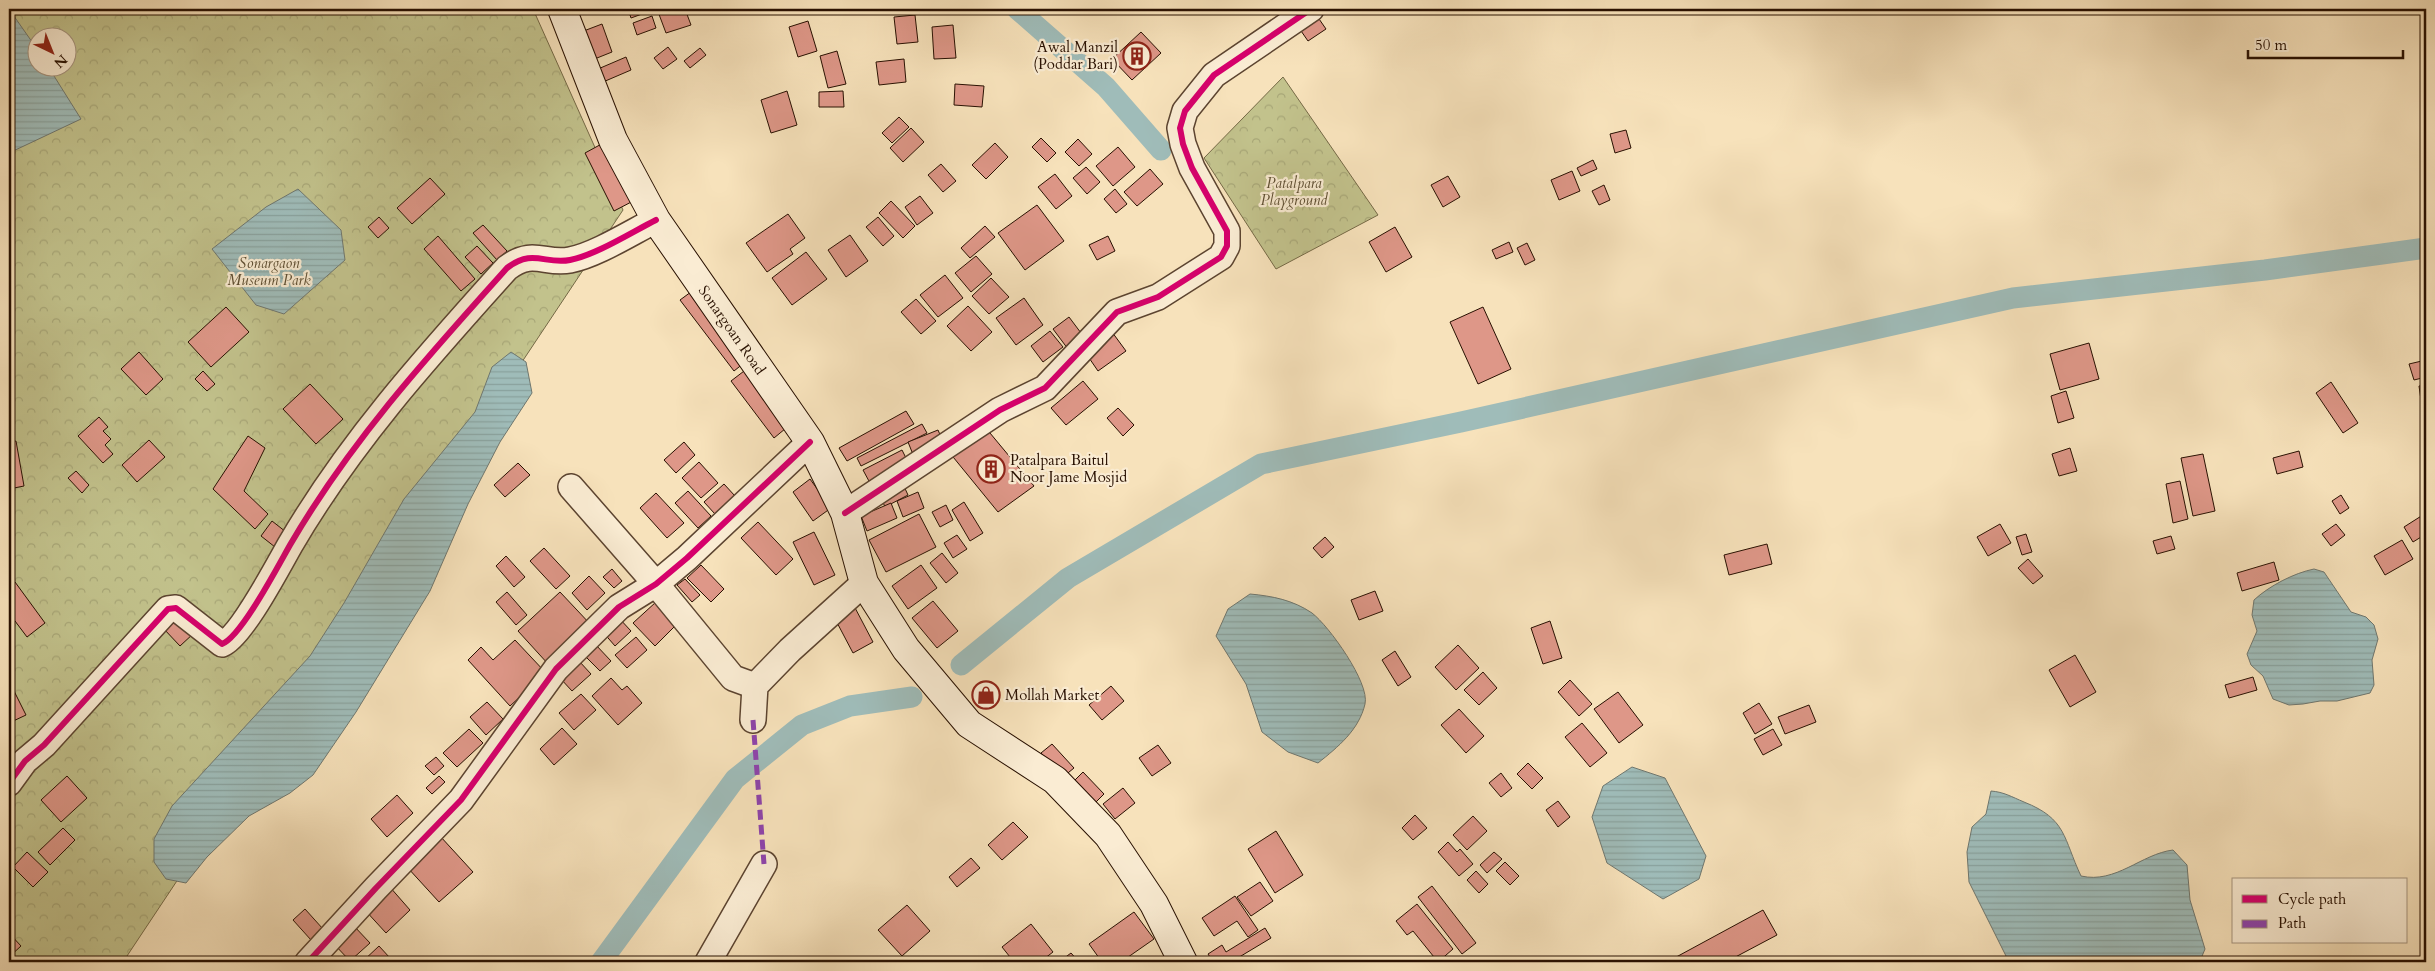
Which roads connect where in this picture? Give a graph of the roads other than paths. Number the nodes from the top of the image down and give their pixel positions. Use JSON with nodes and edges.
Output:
{"nodes":[{"id":1,"x":562,"y":9,"type":"edge"},
{"id":2,"x":1311,"y":9,"type":"edge"},
{"id":3,"x":656,"y":220,"type":"junction"},
{"id":4,"x":810,"y":442,"type":"junction"},
{"id":5,"x":572,"y":487,"type":"dead end"},
{"id":6,"x":844,"y":513,"type":"junction"},
{"id":7,"x":864,"y":583,"type":"junction"},
{"id":8,"x":656,"y":584,"type":"junction"},
{"id":9,"x":755,"y":686,"type":"junction"},
{"id":10,"x":753,"y":720,"type":"dead end"},
{"id":11,"x":9,"y":782,"type":"edge"},
{"id":12,"x":764,"y":864,"type":"dead end"},
{"id":13,"x":308,"y":962,"type":"edge"},
{"id":14,"x":708,"y":962,"type":"edge"},
{"id":15,"x":1182,"y":962,"type":"edge"}],
"edges":[{"from":1,"to":3,"type":"main road","name":"Sonargoan Road"},
{"from":2,"to":6,"type":"street"},
{"from":3,"to":4,"type":"main road","name":"Sonargoan Road"},
{"from":3,"to":11,"type":"street"},
{"from":4,"to":6,"type":"main road","name":"Sonargoan Road"},
{"from":4,"to":8,"type":"street"},
{"from":5,"to":8,"type":"street"},
{"from":6,"to":7,"type":"main road","name":"Sonargoan Road"},
{"from":7,"to":9,"type":"street"},
{"from":7,"to":15,"type":"main road","name":"Sonargoan Road"},
{"from":8,"to":9,"type":"street"},
{"from":8,"to":13,"type":"street"},
{"from":9,"to":10,"type":"street"},
{"from":12,"to":14,"type":"street"}]}
